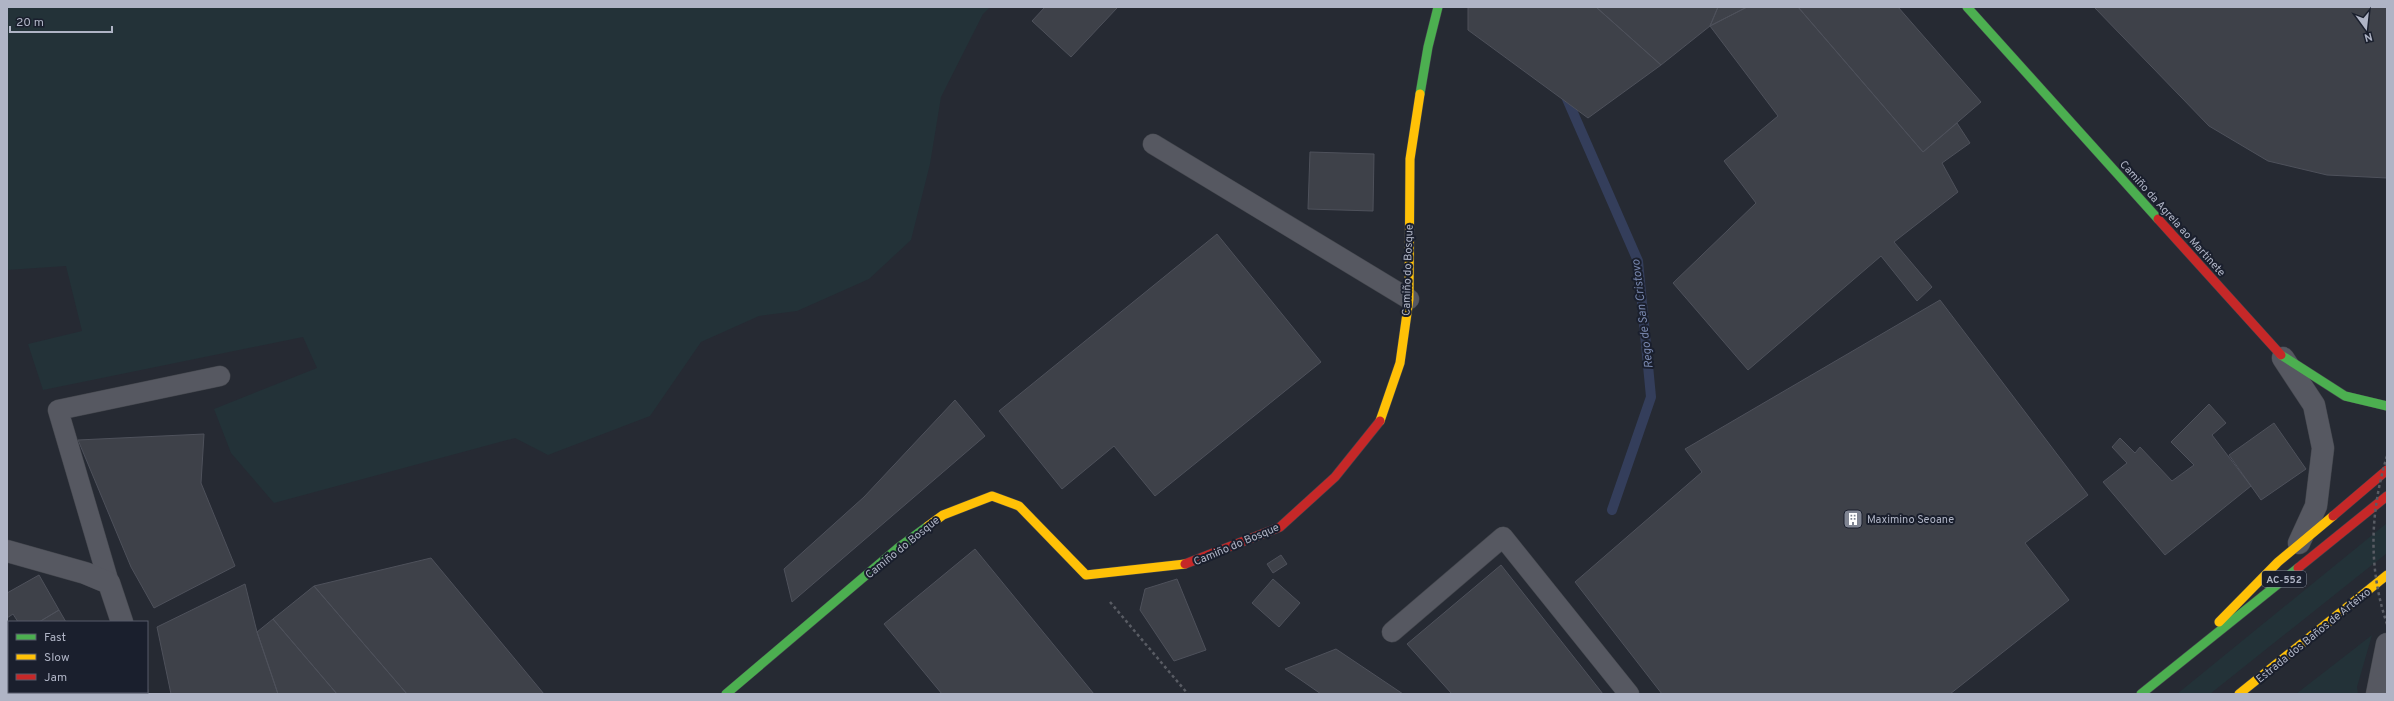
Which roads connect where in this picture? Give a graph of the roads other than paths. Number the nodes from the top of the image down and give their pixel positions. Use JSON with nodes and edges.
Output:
{"nodes":[{"id":1,"x":1438,"y":7,"type":"edge"},
{"id":2,"x":1967,"y":7,"type":"edge"},
{"id":3,"x":1153,"y":144,"type":"dead end"},
{"id":4,"x":1409,"y":299,"type":"junction"},
{"id":5,"x":2283,"y":358,"type":"junction"},
{"id":6,"x":220,"y":376,"type":"dead end"},
{"id":7,"x":2387,"y":406,"type":"edge"},
{"id":8,"x":2387,"y":470,"type":"edge"},
{"id":9,"x":2387,"y":496,"type":"edge"},
{"id":10,"x":2299,"y":543,"type":"junction"},
{"id":11,"x":7,"y":551,"type":"edge"},
{"id":12,"x":2387,"y":575,"type":"edge"},
{"id":13,"x":109,"y":583,"type":"junction"},
{"id":14,"x":122,"y":621,"type":"edge"},
{"id":15,"x":1392,"y":632,"type":"dead end"},
{"id":16,"x":2387,"y":644,"type":"edge"},
{"id":17,"x":2182,"y":661,"type":"junction"},
{"id":18,"x":726,"y":694,"type":"edge"},
{"id":19,"x":1628,"y":694,"type":"edge"},
{"id":20,"x":2141,"y":694,"type":"edge"},
{"id":21,"x":2239,"y":694,"type":"edge"},
{"id":22,"x":2377,"y":694,"type":"edge"}],
"edges":[{"from":1,"to":4,"type":"street","name":"Camiño do Bosque"},
{"from":2,"to":5,"type":"street","name":"Camiño da Agrela ao Martinete"},
{"from":3,"to":4,"type":"lane"},
{"from":4,"to":18,"type":"street","name":"Camiño do Bosque"},
{"from":5,"to":7,"type":"street","name":"Camiño da Agrela ao Martinete"},
{"from":5,"to":10,"type":"street"},
{"from":6,"to":13,"type":"lane"},
{"from":8,"to":10,"type":"street"},
{"from":9,"to":17,"type":"street","number":"AC-552"},
{"from":10,"to":17,"type":"street"},
{"from":11,"to":13,"type":"street"},
{"from":12,"to":21,"type":"street","name":"Estrada dos Baños de Arteixo"},
{"from":13,"to":14,"type":"street"},
{"from":15,"to":19,"type":"lane"},
{"from":16,"to":22,"type":"street"},
{"from":17,"to":20,"type":"street","number":"AC-552"}]}
